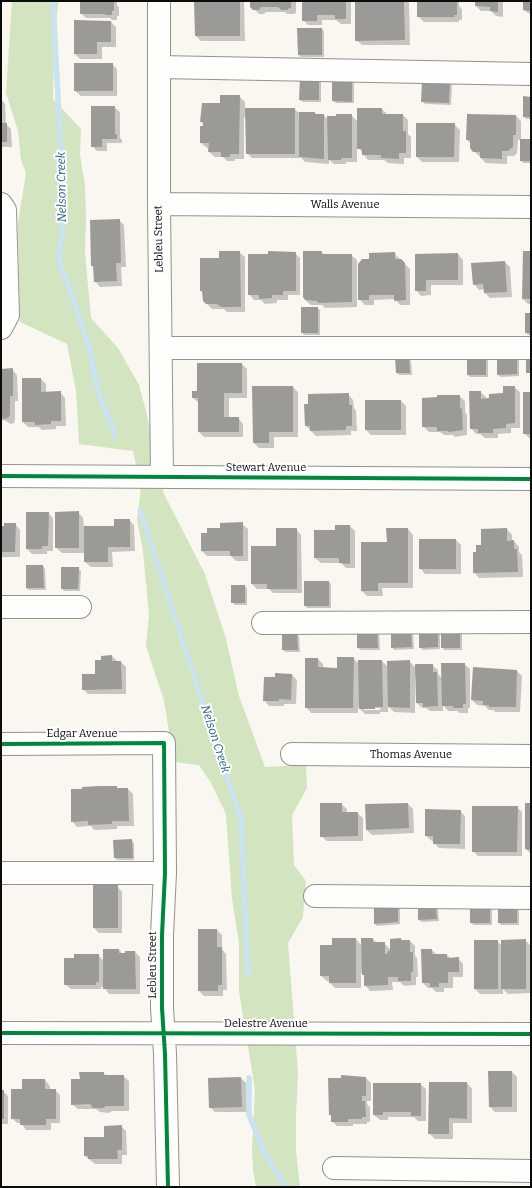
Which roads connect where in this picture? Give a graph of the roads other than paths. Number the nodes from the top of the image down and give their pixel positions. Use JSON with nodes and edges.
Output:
{"nodes":[{"id":1,"x":159,"y":1,"type":"edge"},
{"id":2,"x":159,"y":67,"type":"junction"},
{"id":3,"x":531,"y":74,"type":"edge"},
{"id":4,"x":1,"y":204,"type":"edge"},
{"id":5,"x":159,"y":204,"type":"junction"},
{"id":6,"x":531,"y":207,"type":"edge"},
{"id":7,"x":1,"y":328,"type":"edge"},
{"id":8,"x":161,"y":348,"type":"junction"},
{"id":9,"x":531,"y":348,"type":"edge"},
{"id":10,"x":1,"y":476,"type":"edge"},
{"id":11,"x":162,"y":477,"type":"junction"},
{"id":12,"x":531,"y":479,"type":"edge"},
{"id":13,"x":1,"y":607,"type":"edge"},
{"id":14,"x":80,"y":607,"type":"dead end"},
{"id":15,"x":531,"y":622,"type":"edge"},
{"id":16,"x":263,"y":623,"type":"dead end"},
{"id":17,"x":164,"y":743,"type":"joint"},
{"id":18,"x":1,"y":744,"type":"edge"},
{"id":19,"x":292,"y":754,"type":"dead end"},
{"id":20,"x":531,"y":756,"type":"edge"},
{"id":21,"x":165,"y":873,"type":"junction"},
{"id":22,"x":1,"y":874,"type":"edge"},
{"id":23,"x":315,"y":896,"type":"dead end"},
{"id":24,"x":531,"y":898,"type":"edge"},
{"id":25,"x":163,"y":1032,"type":"junction"},
{"id":26,"x":1,"y":1033,"type":"edge"},
{"id":27,"x":531,"y":1034,"type":"edge"},
{"id":28,"x":334,"y":1168,"type":"dead end"},
{"id":29,"x":531,"y":1171,"type":"edge"},
{"id":30,"x":168,"y":1187,"type":"edge"}],
"edges":[{"from":1,"to":2,"type":"street","name":"Lebleu Street"},
{"from":2,"to":3,"type":"street"},
{"from":2,"to":5,"type":"street","name":"Lebleu Street"},
{"from":4,"to":7,"type":"street"},
{"from":5,"to":6,"type":"street","name":"Walls Avenue"},
{"from":5,"to":8,"type":"street","name":"Lebleu Street"},
{"from":8,"to":9,"type":"street"},
{"from":8,"to":11,"type":"street","name":"Lebleu Street"},
{"from":10,"to":11,"type":"street","name":"Stewart Avenue"},
{"from":11,"to":12,"type":"street","name":"Stewart Avenue"},
{"from":13,"to":14,"type":"street"},
{"from":15,"to":16,"type":"street"},
{"from":17,"to":18,"type":"street","name":"Edgar Avenue"},
{"from":17,"to":21,"type":"street","name":"Lebleu Street"},
{"from":19,"to":20,"type":"street","name":"Thomas Avenue"},
{"from":21,"to":22,"type":"street"},
{"from":21,"to":25,"type":"street","name":"Lebleu Street"},
{"from":23,"to":24,"type":"street"},
{"from":25,"to":26,"type":"street","name":"Delestre Avenue"},
{"from":25,"to":27,"type":"street","name":"Delestre Avenue"},
{"from":25,"to":30,"type":"street","name":"Lebleu Street"},
{"from":28,"to":29,"type":"street"}]}
